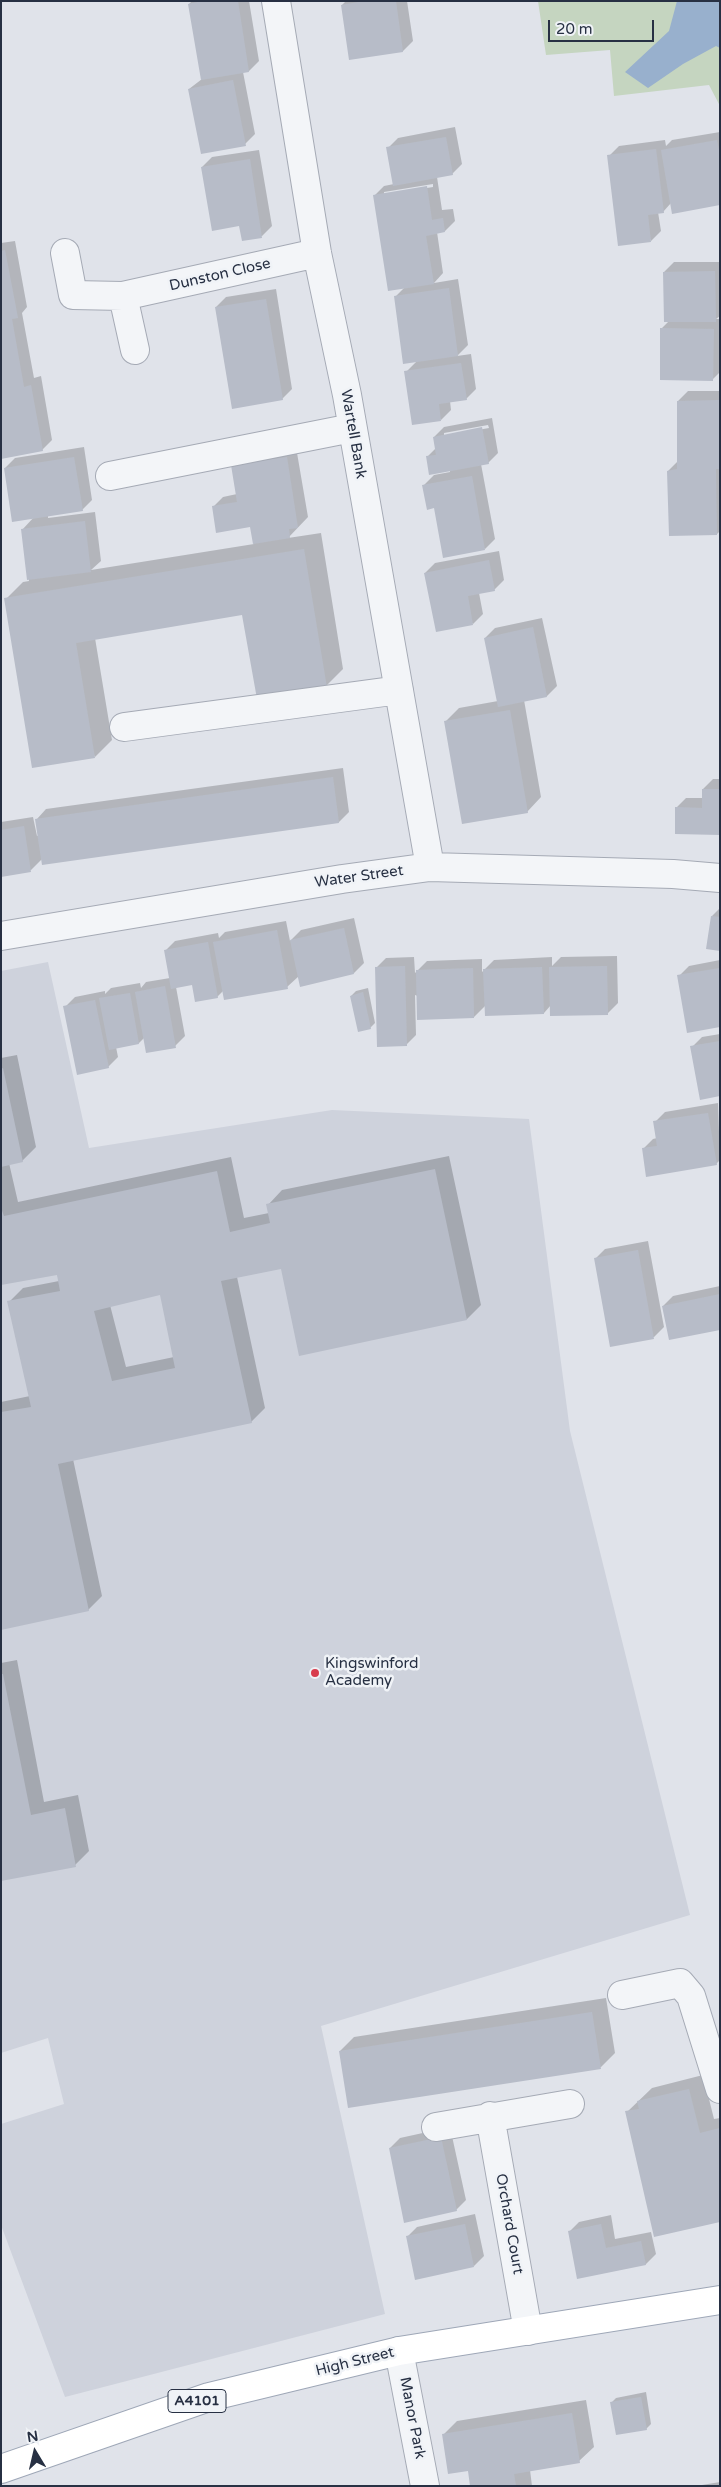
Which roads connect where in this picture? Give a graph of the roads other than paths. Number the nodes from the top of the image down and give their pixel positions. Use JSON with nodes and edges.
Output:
{"nodes":[{"id":1,"x":276,"y":1,"type":"edge"},
{"id":2,"x":65,"y":253,"type":"dead end"},
{"id":3,"x":317,"y":253,"type":"junction"},
{"id":4,"x":123,"y":296,"type":"junction"},
{"id":5,"x":135,"y":350,"type":"dead end"},
{"id":6,"x":352,"y":428,"type":"junction"},
{"id":7,"x":110,"y":476,"type":"dead end"},
{"id":8,"x":399,"y":690,"type":"junction"},
{"id":9,"x":124,"y":727,"type":"dead end"},
{"id":10,"x":430,"y":867,"type":"junction"},
{"id":11,"x":720,"y":878,"type":"edge"},
{"id":12,"x":1,"y":936,"type":"edge"},
{"id":13,"x":622,"y":1994,"type":"dead end"},
{"id":14,"x":720,"y":2089,"type":"edge"},
{"id":15,"x":570,"y":2104,"type":"dead end"},
{"id":16,"x":490,"y":2116,"type":"junction"},
{"id":17,"x":436,"y":2126,"type":"dead end"},
{"id":18,"x":720,"y":2300,"type":"edge"},
{"id":19,"x":528,"y":2331,"type":"junction"},
{"id":20,"x":399,"y":2351,"type":"junction"},
{"id":21,"x":1,"y":2469,"type":"edge"},
{"id":22,"x":425,"y":2486,"type":"edge"}],
"edges":[{"from":1,"to":3,"type":"street","name":"Wartell Bank"},
{"from":2,"to":4,"type":"street","name":"Dunston Close"},
{"from":3,"to":4,"type":"street","name":"Dunston Close"},
{"from":3,"to":6,"type":"street","name":"Wartell Bank"},
{"from":4,"to":5,"type":"street"},
{"from":6,"to":7,"type":"street"},
{"from":6,"to":8,"type":"street","name":"Wartell Bank"},
{"from":8,"to":9,"type":"street"},
{"from":8,"to":10,"type":"street","name":"Wartell Bank"},
{"from":10,"to":11,"type":"street","name":"Water Street"},
{"from":10,"to":12,"type":"street","name":"Water Street"},
{"from":13,"to":14,"type":"street"},
{"from":15,"to":16,"type":"street"},
{"from":16,"to":17,"type":"street"},
{"from":16,"to":19,"type":"street","name":"Orchard Court"},
{"from":18,"to":19,"type":"main road","name":"High Street","number":"A4101"},
{"from":19,"to":20,"type":"main road","name":"High Street","number":"A4101"},
{"from":20,"to":21,"type":"main road","name":"High Street","number":"A4101"},
{"from":20,"to":22,"type":"street","name":"Manor Park"}]}
